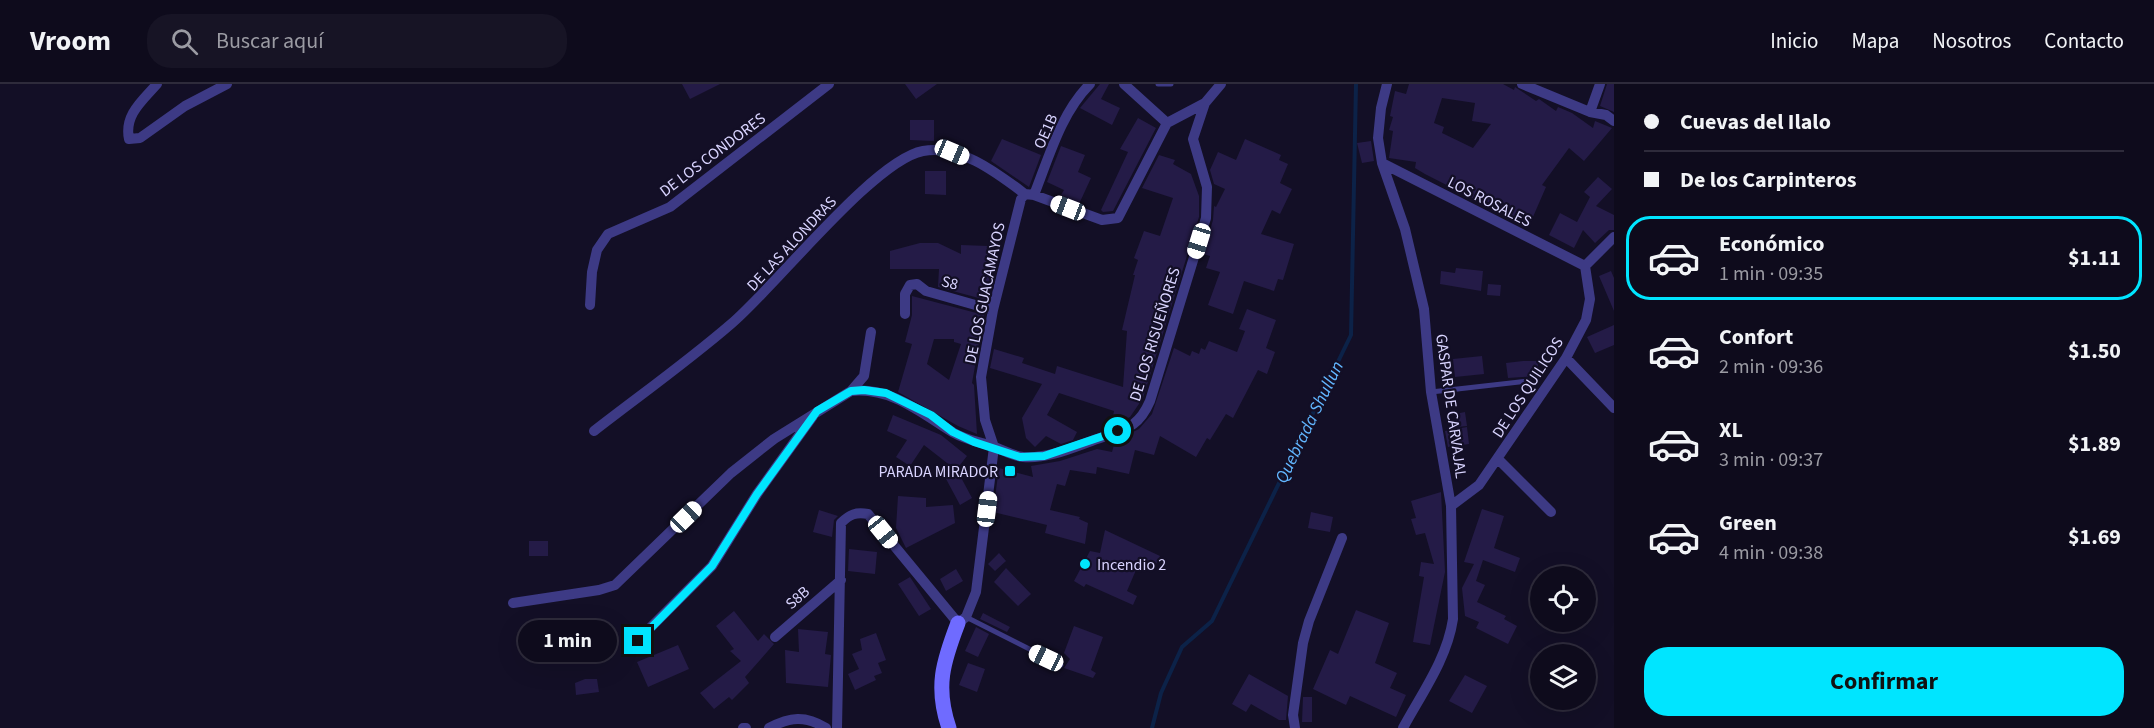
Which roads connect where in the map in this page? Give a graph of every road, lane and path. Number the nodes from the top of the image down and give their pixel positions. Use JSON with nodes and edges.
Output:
{"nodes":[{"id":1,"x":157,"y":84,"type":"edge"},
{"id":2,"x":227,"y":84,"type":"edge"},
{"id":3,"x":829,"y":84,"type":"edge"},
{"id":4,"x":1090,"y":84,"type":"edge"},
{"id":5,"x":1124,"y":84,"type":"edge"},
{"id":6,"x":1158,"y":84,"type":"edge"},
{"id":7,"x":1171,"y":84,"type":"edge"},
{"id":8,"x":1221,"y":84,"type":"edge"},
{"id":9,"x":1387,"y":84,"type":"edge"},
{"id":10,"x":1522,"y":84,"type":"edge"},
{"id":11,"x":1600,"y":84,"type":"edge"},
{"id":12,"x":1205,"y":103,"type":"junction"},
{"id":13,"x":1590,"y":112,"type":"junction"},
{"id":14,"x":1614,"y":121,"type":"edge"},
{"id":15,"x":1167,"y":123,"type":"junction"},
{"id":16,"x":1382,"y":163,"type":"junction"},
{"id":17,"x":1030,"y":194,"type":"junction"},
{"id":18,"x":1614,"y":237,"type":"edge"},
{"id":19,"x":1584,"y":266,"type":"junction"},
{"id":20,"x":590,"y":305,"type":"dead end"},
{"id":21,"x":993,"y":310,"type":"junction"},
{"id":22,"x":905,"y":314,"type":"dead end"},
{"id":23,"x":871,"y":332,"type":"dead end"},
{"id":24,"x":1566,"y":358,"type":"junction"},
{"id":25,"x":1529,"y":381,"type":"dead end"},
{"id":26,"x":851,"y":391,"type":"junction"},
{"id":27,"x":1431,"y":392,"type":"junction"},
{"id":28,"x":1614,"y":408,"type":"edge"},
{"id":29,"x":817,"y":411,"type":"junction"},
{"id":30,"x":594,"y":431,"type":"dead end"},
{"id":31,"x":994,"y":447,"type":"junction"},
{"id":32,"x":1498,"y":459,"type":"junction"},
{"id":33,"x":1451,"y":506,"type":"junction"},
{"id":34,"x":1551,"y":512,"type":"dead end"},
{"id":35,"x":1342,"y":538,"type":"dead end"},
{"id":36,"x":841,"y":580,"type":"junction"},
{"id":37,"x":513,"y":603,"type":"dead end"},
{"id":38,"x":962,"y":621,"type":"junction"},
{"id":39,"x":774,"y":637,"type":"dead end"},
{"id":40,"x":638,"y":641,"type":"dead end"},
{"id":41,"x":1061,"y":665,"type":"dead end"},
{"id":42,"x":769,"y":728,"type":"edge"},
{"id":43,"x":826,"y":728,"type":"edge"},
{"id":44,"x":837,"y":728,"type":"edge"},
{"id":45,"x":949,"y":728,"type":"edge"},
{"id":46,"x":1294,"y":728,"type":"edge"},
{"id":47,"x":1404,"y":728,"type":"edge"}],
"edges":[{"from":1,"to":2,"type":"street"},
{"from":3,"to":20,"type":"street","name":"DE LOS CONDORES"},
{"from":4,"to":17,"type":"street","name":"OE1B"},
{"from":5,"to":15,"type":"street"},
{"from":6,"to":7,"type":"lane"},
{"from":8,"to":12,"type":"street","name":"DE LOS RISUEÑORES"},
{"from":9,"to":16,"type":"street","name":"GASPAR DE CARVAJAL"},
{"from":10,"to":13,"type":"street"},
{"from":11,"to":13,"type":"street"},
{"from":12,"to":15,"type":"street"},
{"from":12,"to":31,"type":"street","name":"DE LOS RISUEÑORES"},
{"from":13,"to":14,"type":"street"},
{"from":15,"to":17,"type":"street"},
{"from":16,"to":19,"type":"street","name":"LOS ROSALES"},
{"from":16,"to":27,"type":"street","name":"GASPAR DE CARVAJAL"},
{"from":17,"to":21,"type":"street","name":"DE LOS GUACAMAYOS"},
{"from":17,"to":30,"type":"street","name":"DE LAS ALONDRAS"},
{"from":18,"to":19,"type":"street"},
{"from":19,"to":24,"type":"street","name":"DE LOS QUILICOS"},
{"from":21,"to":22,"type":"street","name":"S8"},
{"from":21,"to":31,"type":"street","name":"DE LOS GUACAMAYOS"},
{"from":23,"to":26,"type":"street"},
{"from":24,"to":28,"type":"street"},
{"from":24,"to":32,"type":"street","name":"DE LOS QUILICOS"},
{"from":25,"to":27,"type":"lane"},
{"from":26,"to":29,"type":"street"},
{"from":26,"to":31,"type":"street","name":"DE LOS RISUEÑORES"},
{"from":27,"to":33,"type":"street","name":"GASPAR DE CARVAJAL"},
{"from":29,"to":37,"type":"street"},
{"from":29,"to":40,"type":"street"},
{"from":31,"to":38,"type":"street","name":"DE LOS GUACAMAYOS"},
{"from":32,"to":33,"type":"street","name":"DE LOS QUILICOS"},
{"from":32,"to":34,"type":"street"},
{"from":33,"to":47,"type":"street","name":"GASPAR DE CARVAJAL"},
{"from":35,"to":46,"type":"street"},
{"from":36,"to":38,"type":"street"},
{"from":36,"to":39,"type":"street","name":"S8B"},
{"from":36,"to":44,"type":"street"},
{"from":38,"to":41,"type":"lane"},
{"from":38,"to":45,"type":"street"},
{"from":42,"to":43,"type":"street"}]}
